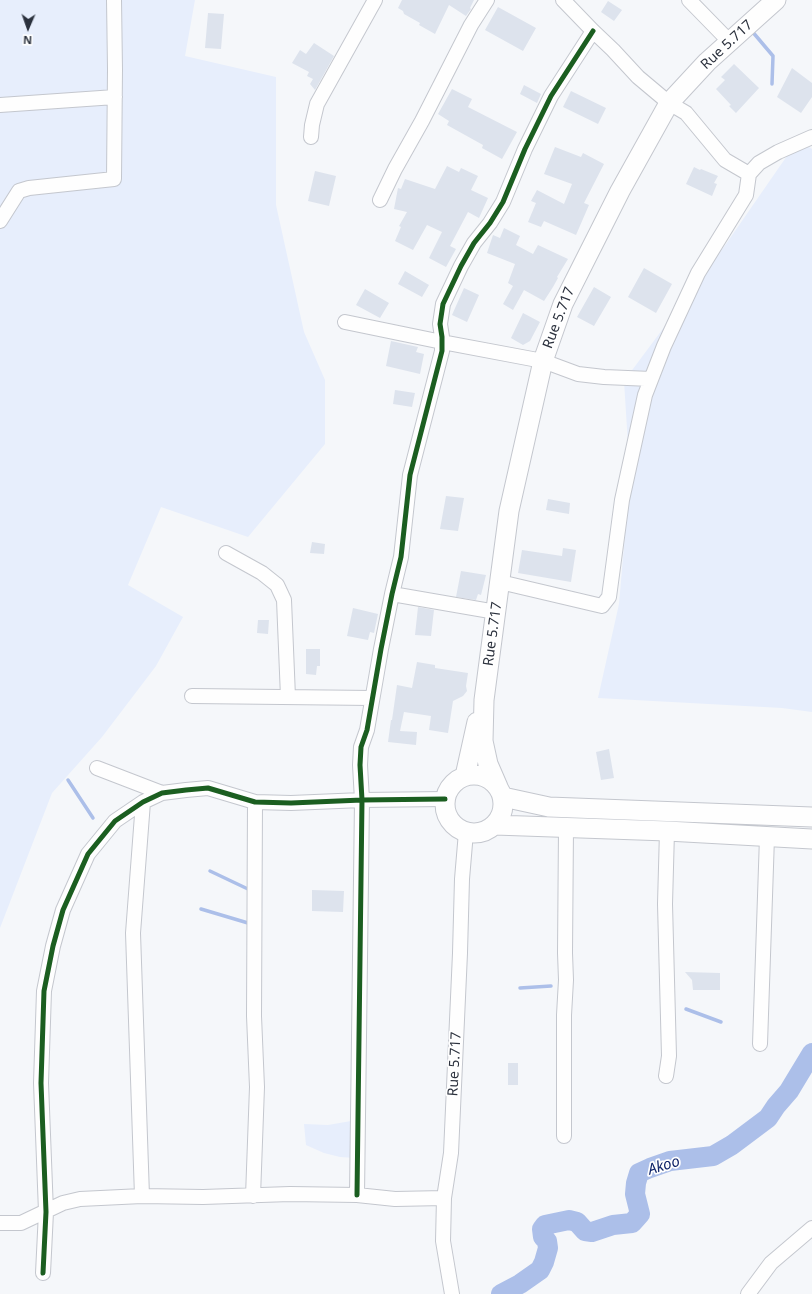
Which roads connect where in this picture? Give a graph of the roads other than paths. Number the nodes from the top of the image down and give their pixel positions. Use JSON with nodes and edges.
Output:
{"nodes":[{"id":1,"x":114,"y":0,"type":"edge"},
{"id":2,"x":375,"y":0,"type":"edge"},
{"id":3,"x":487,"y":0,"type":"edge"},
{"id":4,"x":563,"y":0,"type":"edge"},
{"id":5,"x":689,"y":0,"type":"edge"},
{"id":6,"x":776,"y":0,"type":"edge"},
{"id":7,"x":592,"y":31,"type":"junction"},
{"id":8,"x":729,"y":41,"type":"junction"},
{"id":9,"x":115,"y":97,"type":"junction"},
{"id":10,"x":669,"y":103,"type":"junction"},
{"id":11,"x":0,"y":106,"type":"edge"},
{"id":12,"x":312,"y":137,"type":"dead end"},
{"id":13,"x":812,"y":137,"type":"edge"},
{"id":14,"x":749,"y":174,"type":"junction"},
{"id":15,"x":380,"y":200,"type":"dead end"},
{"id":16,"x":0,"y":221,"type":"edge"},
{"id":17,"x":345,"y":322,"type":"dead end"},
{"id":18,"x":442,"y":342,"type":"junction"},
{"id":19,"x":543,"y":361,"type":"junction"},
{"id":20,"x":651,"y":378,"type":"junction"},
{"id":21,"x":226,"y":553,"type":"dead end"},
{"id":22,"x":500,"y":582,"type":"junction"},
{"id":23,"x":392,"y":594,"type":"junction"},
{"id":24,"x":496,"y":612,"type":"junction"},
{"id":25,"x":192,"y":696,"type":"dead end"},
{"id":26,"x":288,"y":697,"type":"junction"},
{"id":27,"x":372,"y":698,"type":"junction"},
{"id":28,"x":484,"y":700,"type":"junction"},
{"id":29,"x":97,"y":768,"type":"dead end"},
{"id":30,"x":465,"y":776,"type":"junction"},
{"id":31,"x":500,"y":792,"type":"junction"},
{"id":32,"x":162,"y":793,"type":"junction"},
{"id":33,"x":445,"y":799,"type":"junction"},
{"id":34,"x":362,"y":800,"type":"junction"},
{"id":35,"x":143,"y":802,"type":"junction"},
{"id":36,"x":255,"y":802,"type":"junction"},
{"id":37,"x":812,"y":817,"type":"edge"},
{"id":38,"x":495,"y":825,"type":"junction"},
{"id":39,"x":566,"y":828,"type":"junction"},
{"id":40,"x":667,"y":831,"type":"junction"},
{"id":41,"x":466,"y":832,"type":"junction"},
{"id":42,"x":767,"y":837,"type":"junction"},
{"id":43,"x":812,"y":838,"type":"edge"},
{"id":44,"x":760,"y":1044,"type":"dead end"},
{"id":45,"x":666,"y":1076,"type":"dead end"},
{"id":46,"x":564,"y":1136,"type":"dead end"},
{"id":47,"x":357,"y":1195,"type":"junction"},
{"id":48,"x":142,"y":1196,"type":"junction"},
{"id":49,"x":253,"y":1196,"type":"junction"},
{"id":50,"x":444,"y":1198,"type":"junction"},
{"id":51,"x":46,"y":1212,"type":"junction"},
{"id":52,"x":0,"y":1223,"type":"edge"},
{"id":53,"x":812,"y":1228,"type":"edge"},
{"id":54,"x":43,"y":1273,"type":"dead end"},
{"id":55,"x":452,"y":1294,"type":"edge"},
{"id":56,"x":748,"y":1294,"type":"edge"}],
"edges":[{"from":1,"to":9,"type":"street"},
{"from":2,"to":12,"type":"street"},
{"from":3,"to":15,"type":"street"},
{"from":4,"to":7,"type":"street"},
{"from":5,"to":8,"type":"street"},
{"from":6,"to":8,"type":"street","name":"Rue 5.717"},
{"from":7,"to":10,"type":"street"},
{"from":7,"to":18,"type":"street"},
{"from":8,"to":10,"type":"street","name":"Rue 5.717"},
{"from":9,"to":11,"type":"street"},
{"from":9,"to":16,"type":"street"},
{"from":10,"to":14,"type":"street"},
{"from":10,"to":19,"type":"street","name":"Rue 5.717"},
{"from":13,"to":14,"type":"street"},
{"from":14,"to":20,"type":"street"},
{"from":17,"to":18,"type":"street"},
{"from":18,"to":19,"type":"street"},
{"from":18,"to":23,"type":"street"},
{"from":19,"to":20,"type":"street"},
{"from":19,"to":22,"type":"street","name":"Rue 5.717"},
{"from":20,"to":22,"type":"street"},
{"from":21,"to":26,"type":"street"},
{"from":22,"to":24,"type":"street","name":"Rue 5.717"},
{"from":23,"to":24,"type":"street"},
{"from":23,"to":27,"type":"street"},
{"from":24,"to":28,"type":"street","name":"Rue 5.717"},
{"from":25,"to":26,"type":"street"},
{"from":26,"to":27,"type":"street"},
{"from":27,"to":34,"type":"street"},
{"from":28,"to":30,"type":"street","name":"Rue 5.717"},
{"from":28,"to":31,"type":"street","name":"Rue 5.717"},
{"from":29,"to":32,"type":"street"},
{"from":30,"to":31,"type":"street"},
{"from":30,"to":33,"type":"street"},
{"from":31,"to":37,"type":"street"},
{"from":31,"to":38,"type":"street"},
{"from":32,"to":35,"type":"street"},
{"from":32,"to":36,"type":"street"},
{"from":33,"to":34,"type":"street"},
{"from":33,"to":41,"type":"street"},
{"from":34,"to":36,"type":"street"},
{"from":34,"to":47,"type":"street"},
{"from":35,"to":48,"type":"street"},
{"from":35,"to":51,"type":"street"},
{"from":36,"to":49,"type":"street"},
{"from":38,"to":39,"type":"street"},
{"from":38,"to":41,"type":"street"},
{"from":39,"to":40,"type":"street"},
{"from":39,"to":46,"type":"street"},
{"from":40,"to":42,"type":"street"},
{"from":40,"to":45,"type":"street"},
{"from":41,"to":50,"type":"street","name":"Rue 5.717"},
{"from":42,"to":43,"type":"street"},
{"from":42,"to":44,"type":"street"},
{"from":47,"to":49,"type":"street"},
{"from":47,"to":50,"type":"street"},
{"from":48,"to":49,"type":"street"},
{"from":48,"to":51,"type":"street"},
{"from":50,"to":55,"type":"street","name":"Rue 5.717"},
{"from":51,"to":52,"type":"street"},
{"from":51,"to":54,"type":"street"},
{"from":53,"to":56,"type":"street"}]}
